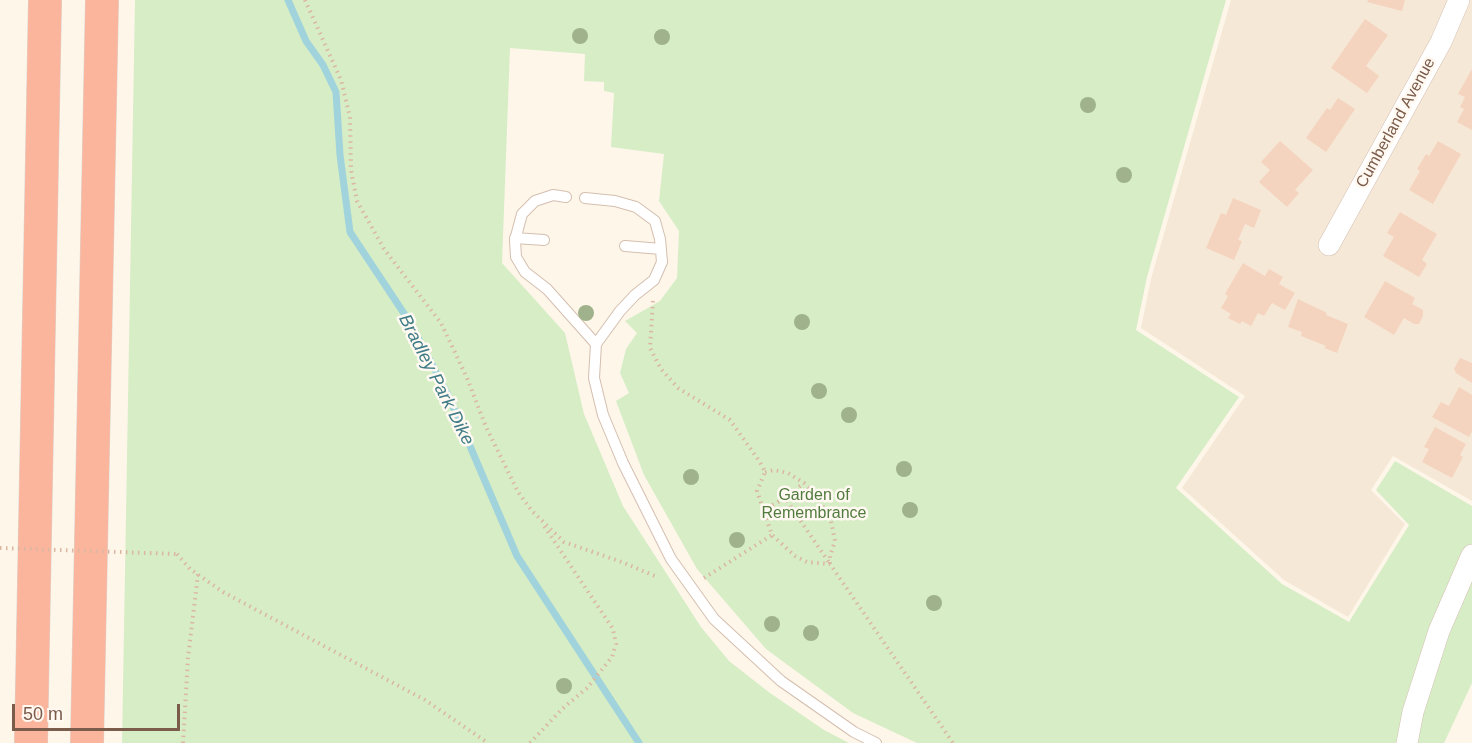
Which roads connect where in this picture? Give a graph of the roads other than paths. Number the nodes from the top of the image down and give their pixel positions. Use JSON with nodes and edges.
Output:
{"nodes":[{"id":1,"x":45,"y":0,"type":"edge"},
{"id":2,"x":102,"y":0,"type":"edge"},
{"id":3,"x":1459,"y":0,"type":"edge"},
{"id":4,"x":566,"y":197,"type":"dead end"},
{"id":5,"x":585,"y":198,"type":"dead end"},
{"id":6,"x":515,"y":238,"type":"junction"},
{"id":7,"x":544,"y":240,"type":"dead end"},
{"id":8,"x":1329,"y":245,"type":"dead end"},
{"id":9,"x":625,"y":246,"type":"dead end"},
{"id":10,"x":661,"y":249,"type":"junction"},
{"id":11,"x":596,"y":344,"type":"junction"},
{"id":12,"x":1472,"y":555,"type":"edge"},
{"id":13,"x":31,"y":743,"type":"edge"},
{"id":14,"x":87,"y":743,"type":"edge"},
{"id":15,"x":876,"y":743,"type":"edge"},
{"id":16,"x":1407,"y":743,"type":"edge"}],
"edges":[{"from":1,"to":13,"type":"highway"},
{"from":2,"to":14,"type":"highway"},
{"from":3,"to":8,"type":"street","name":"Cumberland Avenue"},
{"from":4,"to":6,"type":"lane"},
{"from":5,"to":10,"type":"lane"},
{"from":6,"to":7,"type":"lane"},
{"from":6,"to":11,"type":"lane"},
{"from":9,"to":10,"type":"lane"},
{"from":10,"to":11,"type":"lane"},
{"from":11,"to":15,"type":"lane"},
{"from":12,"to":16,"type":"street"}]}
